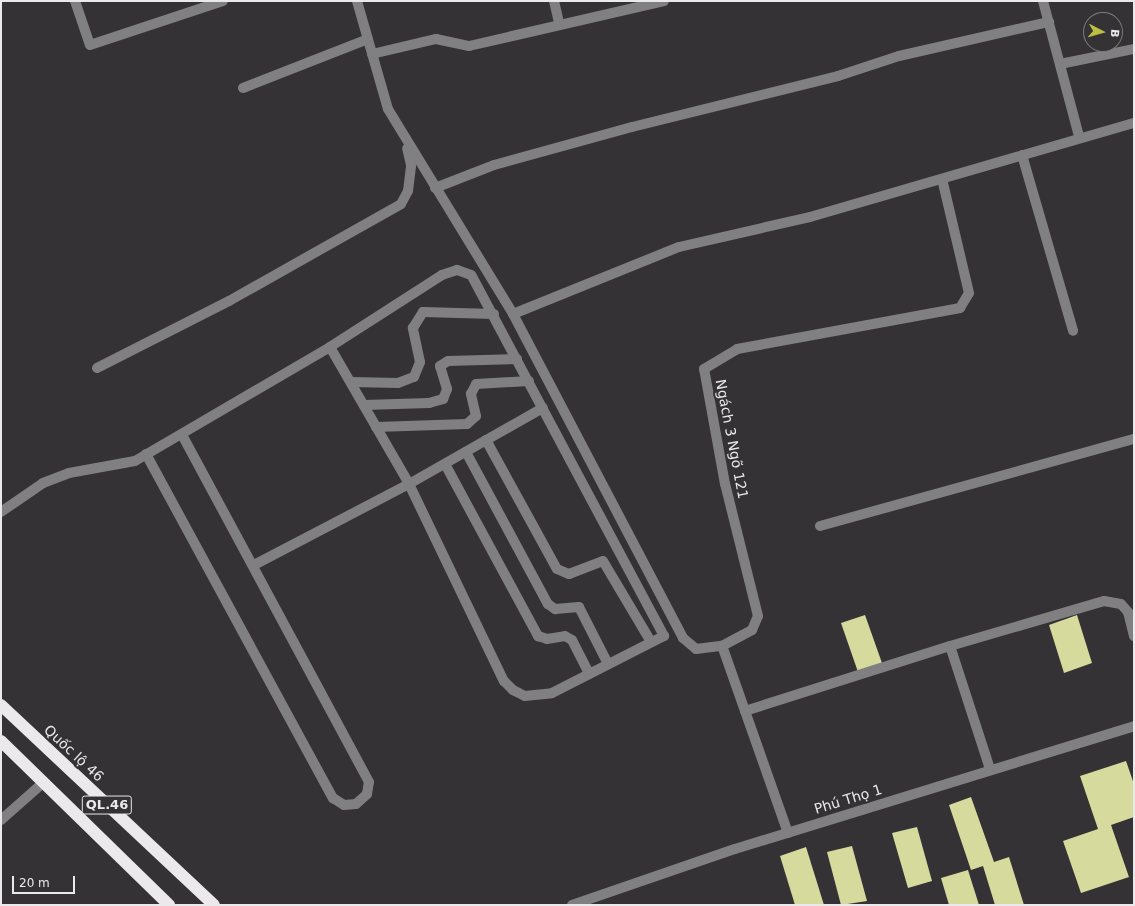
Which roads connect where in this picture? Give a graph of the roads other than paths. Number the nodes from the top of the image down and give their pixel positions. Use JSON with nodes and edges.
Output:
{"nodes":[{"id":1,"x":75,"y":1,"type":"edge"},
{"id":2,"x":223,"y":1,"type":"edge"},
{"id":3,"x":357,"y":1,"type":"edge"},
{"id":4,"x":554,"y":1,"type":"edge"},
{"id":5,"x":664,"y":1,"type":"edge"},
{"id":6,"x":1043,"y":1,"type":"edge"},
{"id":7,"x":1049,"y":22,"type":"junction"},
{"id":8,"x":559,"y":23,"type":"junction"},
{"id":9,"x":368,"y":39,"type":"junction"},
{"id":10,"x":1134,"y":49,"type":"edge"},
{"id":11,"x":372,"y":54,"type":"junction"},
{"id":12,"x":1060,"y":64,"type":"junction"},
{"id":13,"x":243,"y":88,"type":"dead end"},
{"id":14,"x":1134,"y":123,"type":"edge"},
{"id":15,"x":1079,"y":136,"type":"junction"},
{"id":16,"x":404,"y":137,"type":"junction"},
{"id":17,"x":1022,"y":155,"type":"junction"},
{"id":18,"x":942,"y":179,"type":"junction"},
{"id":19,"x":435,"y":188,"type":"junction"},
{"id":20,"x":494,"y":314,"type":"junction"},
{"id":21,"x":513,"y":314,"type":"junction"},
{"id":22,"x":1073,"y":330,"type":"dead end"},
{"id":23,"x":330,"y":347,"type":"junction"},
{"id":24,"x":517,"y":359,"type":"junction"},
{"id":25,"x":97,"y":368,"type":"dead end"},
{"id":26,"x":529,"y":381,"type":"junction"},
{"id":27,"x":351,"y":382,"type":"junction"},
{"id":28,"x":364,"y":405,"type":"junction"},
{"id":29,"x":543,"y":408,"type":"junction"},
{"id":30,"x":376,"y":427,"type":"junction"},
{"id":31,"x":182,"y":435,"type":"junction"},
{"id":32,"x":1134,"y":439,"type":"edge"},
{"id":33,"x":486,"y":440,"type":"junction"},
{"id":34,"x":466,"y":452,"type":"junction"},
{"id":35,"x":146,"y":454,"type":"junction"},
{"id":36,"x":445,"y":464,"type":"junction"},
{"id":37,"x":409,"y":484,"type":"junction"},
{"id":38,"x":1,"y":512,"type":"edge"},
{"id":39,"x":820,"y":526,"type":"dead end"},
{"id":40,"x":254,"y":565,"type":"junction"},
{"id":41,"x":1134,"y":636,"type":"edge"},
{"id":42,"x":651,"y":642,"type":"junction"},
{"id":43,"x":722,"y":646,"type":"junction"},
{"id":44,"x":950,"y":646,"type":"junction"},
{"id":45,"x":608,"y":664,"type":"junction"},
{"id":46,"x":589,"y":674,"type":"junction"},
{"id":47,"x":1,"y":705,"type":"edge"},
{"id":48,"x":745,"y":711,"type":"junction"},
{"id":49,"x":1134,"y":726,"type":"edge"},
{"id":50,"x":1,"y":741,"type":"edge"},
{"id":51,"x":990,"y":769,"type":"junction"},
{"id":52,"x":44,"y":782,"type":"junction"},
{"id":53,"x":1,"y":820,"type":"edge"},
{"id":54,"x":788,"y":833,"type":"junction"},
{"id":55,"x":169,"y":905,"type":"edge"},
{"id":56,"x":214,"y":905,"type":"edge"},
{"id":57,"x":572,"y":905,"type":"edge"}],
"edges":[{"from":1,"to":2,"type":"street"},
{"from":3,"to":9,"type":"street"},
{"from":4,"to":8,"type":"street"},
{"from":5,"to":8,"type":"street"},
{"from":6,"to":7,"type":"street"},
{"from":7,"to":12,"type":"street"},
{"from":7,"to":19,"type":"street"},
{"from":8,"to":11,"type":"street"},
{"from":9,"to":11,"type":"street"},
{"from":9,"to":13,"type":"street"},
{"from":10,"to":12,"type":"street"},
{"from":11,"to":16,"type":"street"},
{"from":12,"to":15,"type":"street"},
{"from":14,"to":15,"type":"street"},
{"from":15,"to":17,"type":"street"},
{"from":16,"to":19,"type":"street"},
{"from":16,"to":25,"type":"street"},
{"from":17,"to":18,"type":"street"},
{"from":17,"to":22,"type":"street"},
{"from":18,"to":21,"type":"street"},
{"from":18,"to":43,"type":"street","name":"Ngách 3 Ngõ 121"},
{"from":19,"to":21,"type":"street"},
{"from":20,"to":23,"type":"street"},
{"from":20,"to":24,"type":"street"},
{"from":20,"to":27,"type":"street"},
{"from":21,"to":43,"type":"street"},
{"from":23,"to":27,"type":"street"},
{"from":23,"to":31,"type":"street"},
{"from":24,"to":26,"type":"street"},
{"from":24,"to":28,"type":"street"},
{"from":26,"to":29,"type":"street"},
{"from":26,"to":30,"type":"street"},
{"from":27,"to":28,"type":"street"},
{"from":28,"to":30,"type":"street"},
{"from":29,"to":33,"type":"street"},
{"from":29,"to":42,"type":"street"},
{"from":30,"to":37,"type":"street"},
{"from":31,"to":35,"type":"street"},
{"from":31,"to":40,"type":"street"},
{"from":32,"to":39,"type":"street"},
{"from":33,"to":34,"type":"street"},
{"from":33,"to":42,"type":"street"},
{"from":34,"to":36,"type":"street"},
{"from":34,"to":45,"type":"street"},
{"from":35,"to":38,"type":"street"},
{"from":35,"to":40,"type":"street"},
{"from":36,"to":37,"type":"street"},
{"from":36,"to":46,"type":"street"},
{"from":37,"to":40,"type":"street"},
{"from":37,"to":46,"type":"street"},
{"from":41,"to":44,"type":"street"},
{"from":42,"to":45,"type":"street"},
{"from":43,"to":48,"type":"street"},
{"from":44,"to":48,"type":"street"},
{"from":44,"to":51,"type":"street"},
{"from":45,"to":46,"type":"street"},
{"from":47,"to":56,"type":"highway","name":"Quốc lộ 46","number":"QL.46"},
{"from":48,"to":54,"type":"street"},
{"from":49,"to":51,"type":"street","name":"Phú Thọ 1"},
{"from":50,"to":52,"type":"highway","number":"QL.46"},
{"from":51,"to":54,"type":"street","name":"Phú Thọ 1"},
{"from":52,"to":53,"type":"street"},
{"from":52,"to":55,"type":"highway","number":"QL.46"},
{"from":54,"to":57,"type":"street","name":"Phú Thọ 1"}]}
